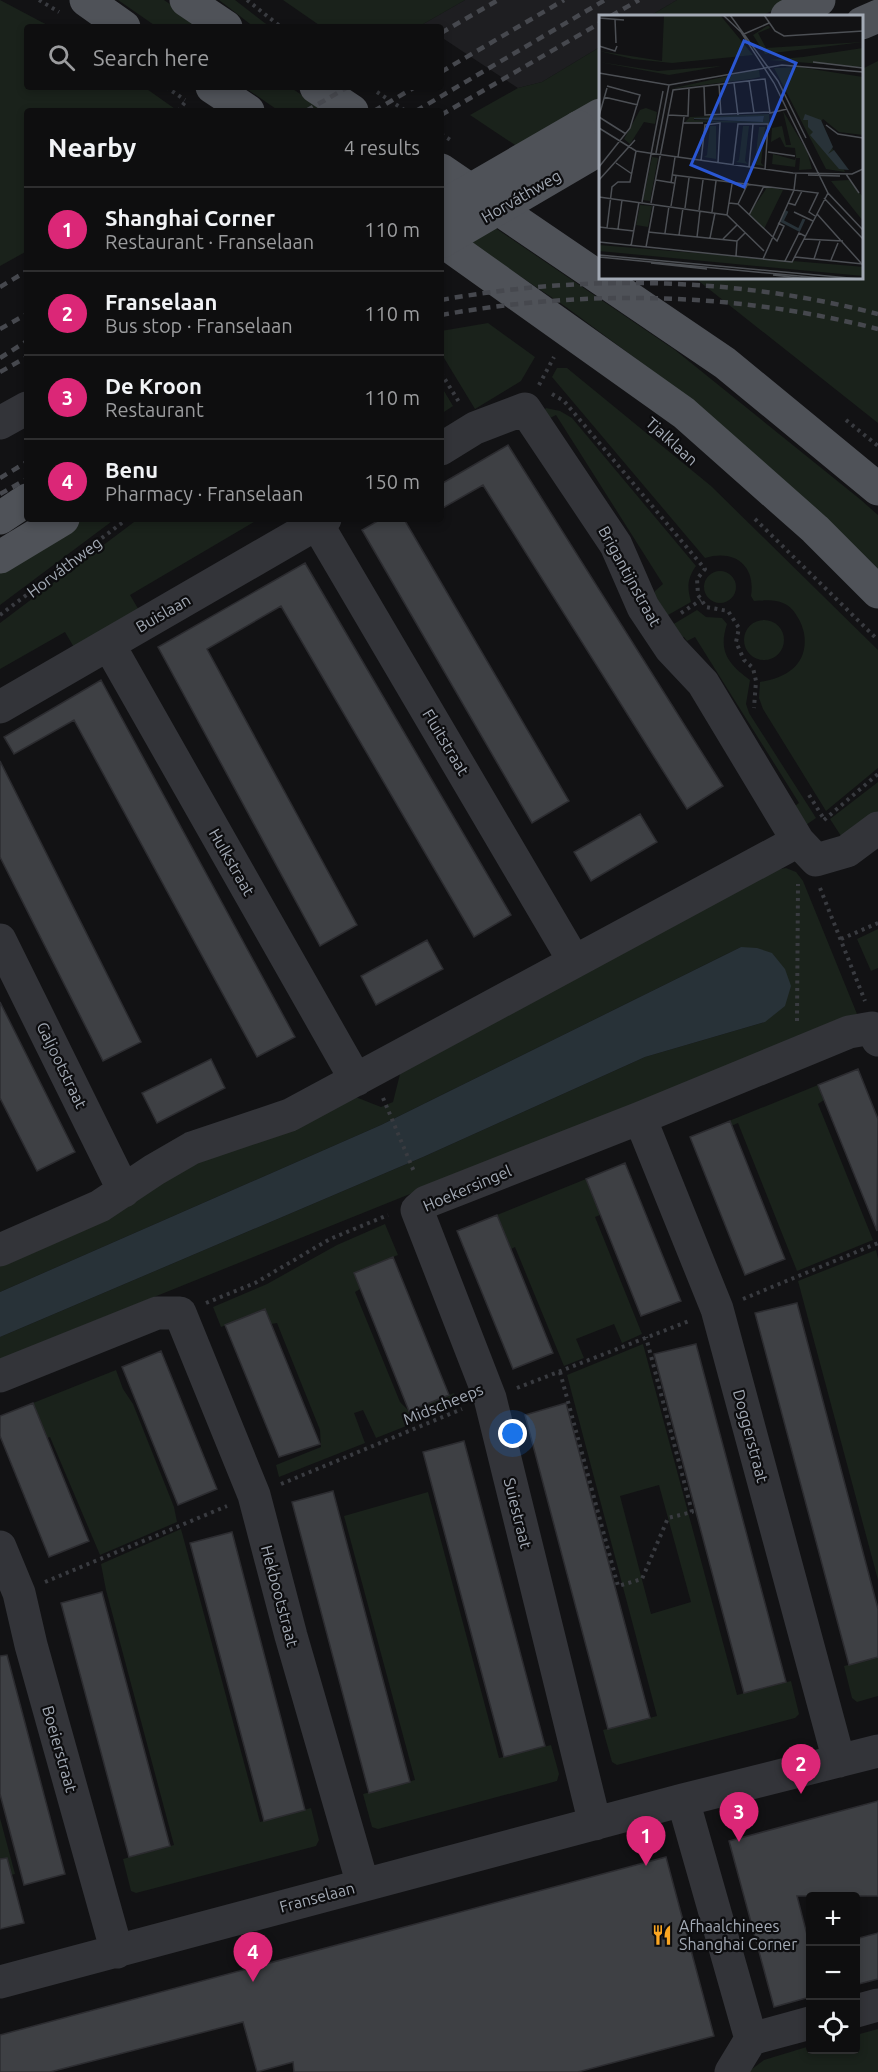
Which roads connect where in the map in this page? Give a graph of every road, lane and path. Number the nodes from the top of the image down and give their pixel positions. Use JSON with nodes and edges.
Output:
{"nodes":[{"id":1,"x":86,"y":0,"type":"edge"},
{"id":2,"x":186,"y":0,"type":"edge"},
{"id":3,"x":247,"y":0,"type":"edge"},
{"id":4,"x":819,"y":0,"type":"edge"},
{"id":5,"x":789,"y":15,"type":"edge"},
{"id":6,"x":878,"y":16,"type":"edge"},
{"id":7,"x":863,"y":22,"type":"edge"},
{"id":8,"x":120,"y":24,"type":"edge"},
{"id":9,"x":222,"y":24,"type":"edge"},
{"id":10,"x":277,"y":24,"type":"edge"},
{"id":11,"x":320,"y":90,"type":"edge"},
{"id":12,"x":374,"y":90,"type":"edge"},
{"id":13,"x":199,"y":94,"type":"edge"},
{"id":14,"x":182,"y":108,"type":"edge"},
{"id":15,"x":239,"y":108,"type":"edge"},
{"id":16,"x":348,"y":108,"type":"edge"},
{"id":17,"x":401,"y":108,"type":"edge"},
{"id":18,"x":593,"y":131,"type":"edge"},
{"id":19,"x":444,"y":172,"type":"edge"},
{"id":20,"x":444,"y":206,"type":"edge"},
{"id":21,"x":444,"y":239,"type":"edge"},
{"id":22,"x":444,"y":243,"type":"edge"},
{"id":23,"x":599,"y":277,"type":"edge"},
{"id":24,"x":601,"y":279,"type":"edge"},
{"id":25,"x":557,"y":352,"type":"dead end"},
{"id":26,"x":532,"y":397,"type":"junction"},
{"id":27,"x":24,"y":410,"type":"edge"},
{"id":28,"x":0,"y":423,"type":"edge"},
{"id":29,"x":444,"y":447,"type":"edge"},
{"id":30,"x":878,"y":489,"type":"edge"},
{"id":31,"x":24,"y":502,"type":"edge"},
{"id":32,"x":0,"y":518,"type":"edge"},
{"id":33,"x":754,"y":518,"type":"dead end"},
{"id":34,"x":58,"y":522,"type":"edge"},
{"id":35,"x":123,"y":522,"type":"edge"},
{"id":36,"x":319,"y":522,"type":"edge"},
{"id":37,"x":322,"y":522,"type":"edge"},
{"id":38,"x":0,"y":557,"type":"edge"},
{"id":39,"x":878,"y":592,"type":"edge"},
{"id":40,"x":0,"y":615,"type":"edge"},
{"id":41,"x":878,"y":640,"type":"edge"},
{"id":42,"x":109,"y":645,"type":"junction"},
{"id":43,"x":0,"y":707,"type":"edge"},
{"id":44,"x":759,"y":717,"type":"dead end"},
{"id":45,"x":878,"y":774,"type":"edge"},
{"id":46,"x":806,"y":791,"type":"dead end"},
{"id":47,"x":824,"y":819,"type":"junction"},
{"id":48,"x":878,"y":828,"type":"edge"},
{"id":49,"x":807,"y":851,"type":"junction"},
{"id":50,"x":878,"y":923,"type":"edge"},
{"id":51,"x":841,"y":939,"type":"junction"},
{"id":52,"x":0,"y":940,"type":"edge"},
{"id":53,"x":574,"y":961,"type":"junction"},
{"id":54,"x":875,"y":1034,"type":"edge"},
{"id":55,"x":797,"y":1053,"type":"junction"},
{"id":56,"x":356,"y":1080,"type":"junction"},
{"id":57,"x":392,"y":1115,"type":"dead end"},
{"id":58,"x":640,"y":1118,"type":"junction"},
{"id":59,"x":411,"y":1165,"type":"dead end"},
{"id":60,"x":124,"y":1191,"type":"junction"},
{"id":61,"x":417,"y":1210,"type":"junction"},
{"id":62,"x":878,"y":1243,"type":"edge"},
{"id":63,"x":0,"y":1250,"type":"edge"},
{"id":64,"x":717,"y":1310,"type":"junction"},
{"id":65,"x":180,"y":1313,"type":"junction"},
{"id":66,"x":646,"y":1337,"type":"junction"},
{"id":67,"x":561,"y":1372,"type":"junction"},
{"id":68,"x":0,"y":1376,"type":"edge"},
{"id":69,"x":490,"y":1398,"type":"junction"},
{"id":70,"x":254,"y":1495,"type":"junction"},
{"id":71,"x":0,"y":1547,"type":"edge"},
{"id":72,"x":19,"y":1593,"type":"junction"},
{"id":73,"x":878,"y":1751,"type":"edge"},
{"id":74,"x":839,"y":1761,"type":"junction"},
{"id":75,"x":683,"y":1800,"type":"junction"},
{"id":76,"x":595,"y":1824,"type":"junction"},
{"id":77,"x":363,"y":1885,"type":"junction"},
{"id":78,"x":117,"y":1952,"type":"junction"},
{"id":79,"x":0,"y":1983,"type":"edge"},
{"id":80,"x":878,"y":2005,"type":"edge"},
{"id":81,"x":860,"y":2010,"type":"edge"},
{"id":82,"x":806,"y":2024,"type":"edge"},
{"id":83,"x":751,"y":2039,"type":"junction"},
{"id":84,"x":731,"y":2072,"type":"edge"}],
"edges":[{"from":1,"to":8,"type":"main road"},
{"from":2,"to":9,"type":"main road"},
{"from":3,"to":10,"type":"path"},
{"from":4,"to":5,"type":"main road"},
{"from":6,"to":7,"type":"main road"},
{"from":11,"to":16,"type":"main road"},
{"from":12,"to":17,"type":"path"},
{"from":13,"to":14,"type":"path"},
{"from":13,"to":15,"type":"main road"},
{"from":18,"to":20,"type":"main road","name":"Horváthweg","bridge":true},
{"from":18,"to":21,"type":"main road","name":"Horváthweg","bridge":true},
{"from":19,"to":23,"type":"main road"},
{"from":22,"to":39,"type":"main road","name":"Tjalklaan"},
{"from":24,"to":30,"type":"main road"},
{"from":25,"to":26,"type":"path"},
{"from":26,"to":29,"type":"street"},
{"from":26,"to":44,"type":"path"},
{"from":26,"to":49,"type":"street","name":"Brigantijnstraat"},
{"from":27,"to":28,"type":"street"},
{"from":31,"to":32,"type":"main road"},
{"from":33,"to":41,"type":"path"},
{"from":34,"to":38,"type":"main road"},
{"from":35,"to":40,"type":"path","name":"Horváthweg"},
{"from":36,"to":42,"type":"street","name":"Buislaan"},
{"from":37,"to":53,"type":"street","name":"Fluitstraat"},
{"from":42,"to":43,"type":"street","name":"Buislaan"},
{"from":42,"to":56,"type":"street","name":"Hulkstraat"},
{"from":45,"to":47,"type":"path"},
{"from":46,"to":47,"type":"path"},
{"from":47,"to":49,"type":"path"},
{"from":48,"to":49,"type":"street"},
{"from":49,"to":51,"type":"path"},
{"from":49,"to":53,"type":"street"},
{"from":49,"to":55,"type":"path"},
{"from":50,"to":51,"type":"path"},
{"from":51,"to":54,"type":"path"},
{"from":52,"to":60,"type":"street","name":"Galjootstraat"},
{"from":53,"to":56,"type":"street"},
{"from":54,"to":55,"type":"street","name":"Hoekersingel"},
{"from":55,"to":58,"type":"street","name":"Hoekersingel"},
{"from":56,"to":60,"type":"street"},
{"from":57,"to":59,"type":"path"},
{"from":58,"to":61,"type":"street","name":"Hoekersingel"},
{"from":58,"to":64,"type":"street","name":"Doggerstraat"},
{"from":60,"to":63,"type":"street"},
{"from":61,"to":65,"type":"path","name":"Hoekersingel"},
{"from":61,"to":69,"type":"street","name":"Suiestraat"},
{"from":62,"to":64,"type":"path","name":"Midscheeps"},
{"from":64,"to":66,"type":"path","name":"Midscheeps"},
{"from":64,"to":74,"type":"street","name":"Doggerstraat"},
{"from":65,"to":68,"type":"street"},
{"from":65,"to":70,"type":"street","name":"Hekbootstraat"},
{"from":66,"to":67,"type":"path","name":"Midscheeps"},
{"from":66,"to":67,"type":"path"},
{"from":67,"to":69,"type":"path","name":"Midscheeps"},
{"from":69,"to":70,"type":"path","name":"Midscheeps"},
{"from":69,"to":76,"type":"street","name":"Suiestraat"},
{"from":70,"to":72,"type":"path","name":"Midscheeps"},
{"from":70,"to":77,"type":"street","name":"Hekbootstraat"},
{"from":71,"to":72,"type":"street","name":"Boeierstraat"},
{"from":72,"to":78,"type":"street","name":"Boeierstraat"},
{"from":73,"to":74,"type":"street","name":"Franselaan"},
{"from":74,"to":75,"type":"street","name":"Franselaan"},
{"from":75,"to":76,"type":"street","name":"Franselaan"},
{"from":75,"to":83,"type":"street"},
{"from":76,"to":77,"type":"street","name":"Franselaan"},
{"from":77,"to":78,"type":"street","name":"Franselaan"},
{"from":78,"to":79,"type":"street","name":"Franselaan"},
{"from":80,"to":81,"type":"street"},
{"from":82,"to":83,"type":"street"},
{"from":83,"to":84,"type":"street"}]}
